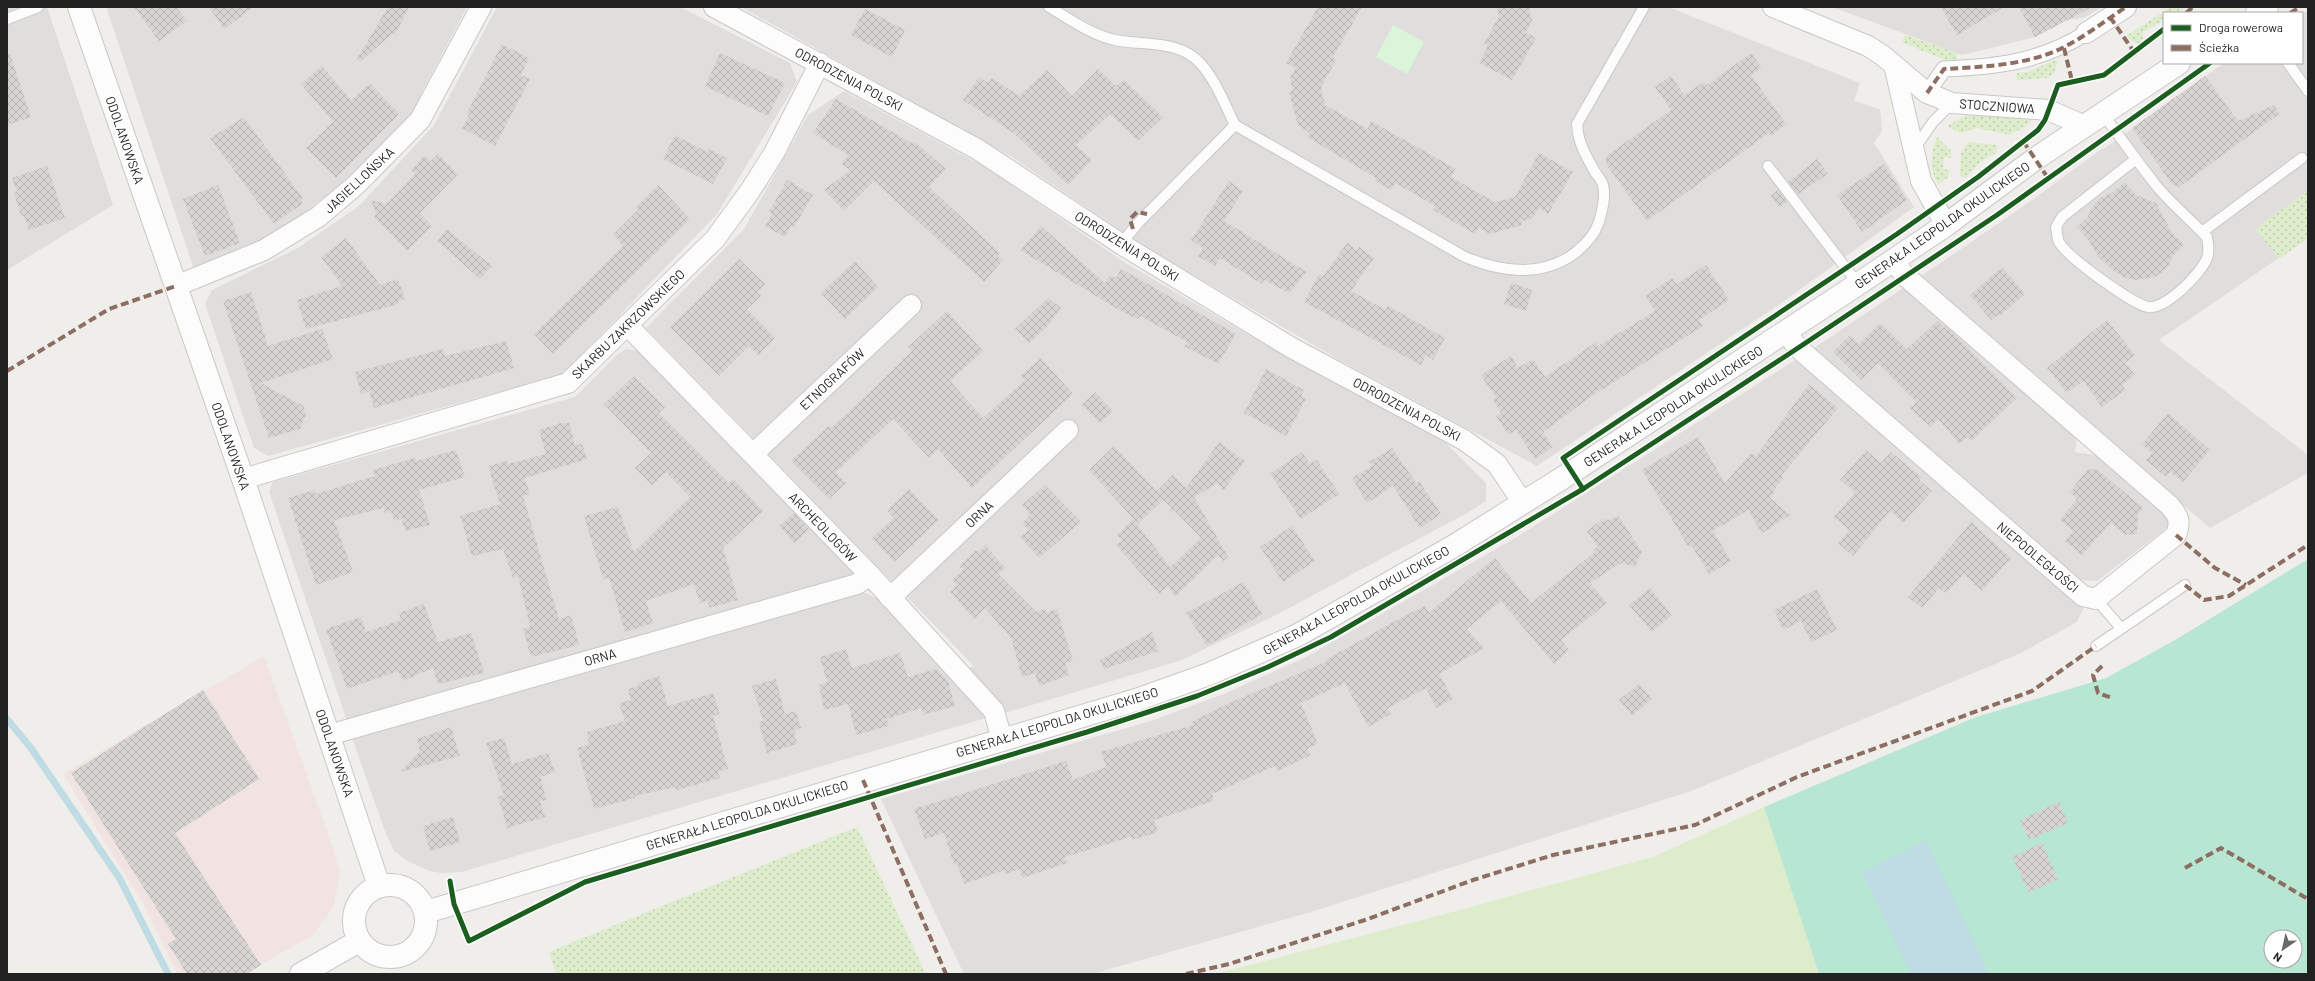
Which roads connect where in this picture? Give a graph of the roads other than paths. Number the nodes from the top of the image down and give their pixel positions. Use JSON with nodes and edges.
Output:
{"nodes":[{"id":1,"x":38,"y":7,"type":"edge"},
{"id":2,"x":79,"y":7,"type":"edge"},
{"id":3,"x":482,"y":7,"type":"edge"},
{"id":4,"x":714,"y":7,"type":"edge"},
{"id":5,"x":1049,"y":7,"type":"edge"},
{"id":6,"x":1644,"y":7,"type":"edge"},
{"id":7,"x":1773,"y":7,"type":"edge"},
{"id":8,"x":2126,"y":7,"type":"edge"},
{"id":9,"x":7,"y":19,"type":"edge"},
{"id":10,"x":2086,"y":33,"type":"joint"},
{"id":11,"x":820,"y":63,"type":"junction"},
{"id":12,"x":2178,"y":64,"type":"edge"},
{"id":13,"x":2289,"y":64,"type":"edge"},
{"id":14,"x":1894,"y":65,"type":"junction"},
{"id":15,"x":2308,"y":91,"type":"edge"},
{"id":16,"x":1927,"y":93,"type":"junction"},
{"id":17,"x":1952,"y":103,"type":"junction"},
{"id":18,"x":2103,"y":114,"type":"junction"},
{"id":19,"x":1235,"y":126,"type":"junction"},
{"id":20,"x":2085,"y":126,"type":"junction"},
{"id":21,"x":1915,"y":148,"type":"junction"},
{"id":22,"x":2302,"y":158,"type":"dead end"},
{"id":23,"x":2136,"y":159,"type":"junction"},
{"id":24,"x":1768,"y":166,"type":"dead end"},
{"id":25,"x":1946,"y":225,"type":"junction"},
{"id":26,"x":2202,"y":232,"type":"junction"},
{"id":27,"x":1120,"y":244,"type":"junction"},
{"id":28,"x":1894,"y":260,"type":"junction"},
{"id":29,"x":1858,"y":284,"type":"junction"},
{"id":30,"x":176,"y":286,"type":"junction"},
{"id":31,"x":912,"y":305,"type":"dead end"},
{"id":32,"x":627,"y":325,"type":"junction"},
{"id":33,"x":1786,"y":332,"type":"junction"},
{"id":34,"x":1068,"y":430,"type":"dead end"},
{"id":35,"x":753,"y":454,"type":"junction"},
{"id":36,"x":243,"y":479,"type":"junction"},
{"id":37,"x":1523,"y":503,"type":"junction"},
{"id":38,"x":870,"y":575,"type":"junction"},
{"id":39,"x":2185,"y":585,"type":"dead end"},
{"id":40,"x":890,"y":598,"type":"junction"},
{"id":41,"x":2096,"y":599,"type":"junction"},
{"id":42,"x":2120,"y":628,"type":"junction"},
{"id":43,"x":2096,"y":646,"type":"dead end"},
{"id":44,"x":329,"y":735,"type":"junction"},
{"id":45,"x":1002,"y":740,"type":"junction"},
{"id":46,"x":379,"y":886,"type":"junction"},
{"id":47,"x":426,"y":912,"type":"junction"},
{"id":48,"x":359,"y":941,"type":"junction"},
{"id":49,"x":302,"y":974,"type":"edge"}],
"edges":[{"from":1,"to":9,"type":"lane"},
{"from":2,"to":30,"type":"street","name":"ODOLANOWSKA"},
{"from":3,"to":30,"type":"street","name":"JAGIELLOŃSKA"},
{"from":4,"to":11,"type":"street","name":"ODRODZENIA POLSKI"},
{"from":5,"to":19,"type":"lane"},
{"from":6,"to":19,"type":"lane"},
{"from":7,"to":14,"type":"street","name":"STOCZNIOWA"},
{"from":8,"to":10,"type":"street"},
{"from":10,"to":16,"type":"street"},
{"from":11,"to":27,"type":"street","name":"ODRODZENIA POLSKI"},
{"from":11,"to":32,"type":"street","name":"SKARBU ZAKRZOWSKIEGO"},
{"from":12,"to":18,"type":"street","name":"GENERAŁA LEOPOLDA OKULICKIEGO"},
{"from":13,"to":15,"type":"lane"},
{"from":14,"to":16,"type":"street","name":"STOCZNIOWA"},
{"from":14,"to":21,"type":"street"},
{"from":16,"to":17,"type":"street","name":"STOCZNIOWA"},
{"from":17,"to":20,"type":"street","name":"STOCZNIOWA"},
{"from":17,"to":21,"type":"lane"},
{"from":18,"to":20,"type":"street","name":"GENERAŁA LEOPOLDA OKULICKIEGO"},
{"from":18,"to":23,"type":"lane"},
{"from":19,"to":27,"type":"lane"},
{"from":20,"to":25,"type":"street","name":"GENERAŁA LEOPOLDA OKULICKIEGO"},
{"from":21,"to":25,"type":"street"},
{"from":22,"to":26,"type":"lane"},
{"from":23,"to":26,"type":"lane"},
{"from":23,"to":26,"type":"lane"},
{"from":24,"to":29,"type":"lane"},
{"from":25,"to":28,"type":"street","name":"GENERAŁA LEOPOLDA OKULICKIEGO"},
{"from":27,"to":37,"type":"street","name":"ODRODZENIA POLSKI"},
{"from":28,"to":29,"type":"street","name":"GENERAŁA LEOPOLDA OKULICKIEGO"},
{"from":28,"to":41,"type":"street"},
{"from":29,"to":33,"type":"street","name":"GENERAŁA LEOPOLDA OKULICKIEGO"},
{"from":30,"to":36,"type":"street","name":"ODOLANOWSKA"},
{"from":31,"to":35,"type":"street","name":"ETNOGRAFÓW"},
{"from":32,"to":35,"type":"street","name":"ARCHEOLOGÓW"},
{"from":32,"to":36,"type":"street","name":"SKARBU ZAKRZOWSKIEGO"},
{"from":33,"to":37,"type":"street","name":"GENERAŁA LEOPOLDA OKULICKIEGO"},
{"from":33,"to":41,"type":"street","name":"NIEPODLEGŁOŚCI"},
{"from":34,"to":40,"type":"street","name":"ORNA"},
{"from":35,"to":38,"type":"street","name":"ARCHEOLOGÓW"},
{"from":36,"to":44,"type":"street","name":"ODOLANOWSKA"},
{"from":37,"to":45,"type":"street","name":"GENERAŁA LEOPOLDA OKULICKIEGO"},
{"from":38,"to":40,"type":"street","name":"ARCHEOLOGÓW"},
{"from":38,"to":44,"type":"street","name":"ORNA"},
{"from":39,"to":42,"type":"lane"},
{"from":40,"to":45,"type":"street","name":"ARCHEOLOGÓW"},
{"from":41,"to":42,"type":"lane"},
{"from":42,"to":43,"type":"lane"},
{"from":44,"to":46,"type":"street","name":"ODOLANOWSKA"},
{"from":45,"to":47,"type":"street","name":"GENERAŁA LEOPOLDA OKULICKIEGO"},
{"from":46,"to":47,"type":"street"},
{"from":46,"to":48,"type":"street"},
{"from":47,"to":48,"type":"street"},
{"from":48,"to":49,"type":"street"}]}
